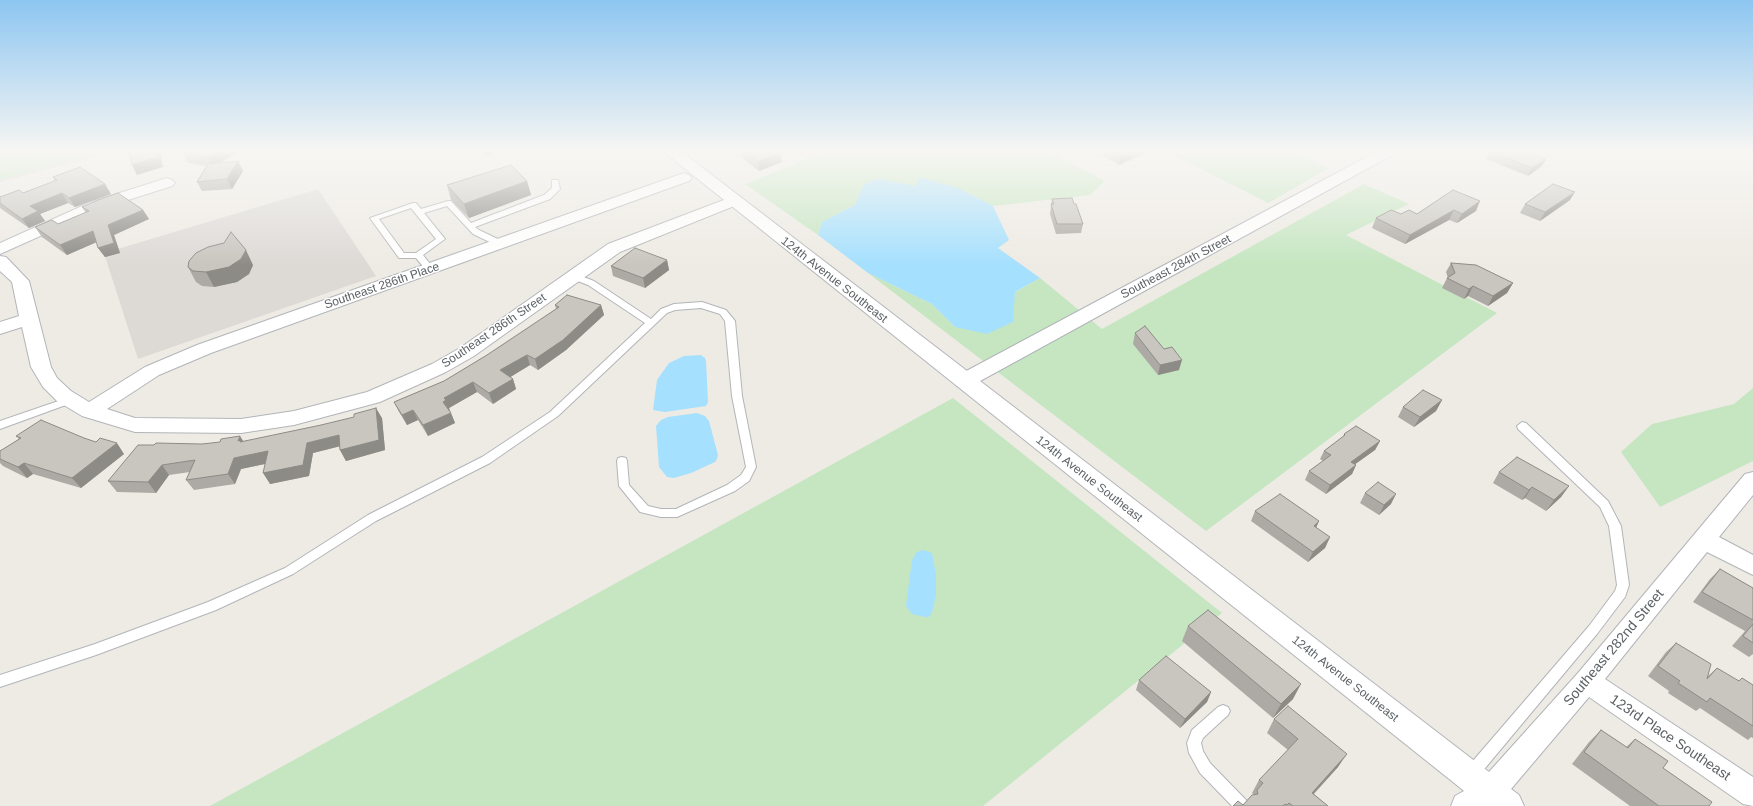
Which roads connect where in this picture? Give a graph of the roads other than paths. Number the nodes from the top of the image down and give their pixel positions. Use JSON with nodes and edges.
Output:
{"nodes":[{"id":1,"x":146,"y":190,"type":"edge"},
{"id":2,"x":555,"y":190,"type":"edge"},
{"id":3,"x":652,"y":190,"type":"edge"},
{"id":4,"x":720,"y":190,"type":"edge"},
{"id":5,"x":1319,"y":190,"type":"edge"},
{"id":6,"x":734,"y":201,"type":"junction"},
{"id":7,"x":420,"y":212,"type":"junction"},
{"id":8,"x":470,"y":226,"type":"junction"},
{"id":9,"x":501,"y":244,"type":"junction"},
{"id":10,"x":0,"y":249,"type":"edge"},
{"id":11,"x":418,"y":255,"type":"junction"},
{"id":12,"x":0,"y":261,"type":"edge"},
{"id":13,"x":430,"y":269,"type":"junction"},
{"id":14,"x":573,"y":276,"type":"junction"},
{"id":15,"x":29,"y":319,"type":"junction"},
{"id":16,"x":651,"y":323,"type":"junction"},
{"id":17,"x":0,"y":328,"type":"edge"},
{"id":18,"x":964,"y":382,"type":"junction"},
{"id":19,"x":70,"y":400,"type":"junction"},
{"id":20,"x":89,"y":411,"type":"junction"},
{"id":21,"x":0,"y":424,"type":"edge"},
{"id":22,"x":1522,"y":426,"type":"dead end"},
{"id":23,"x":622,"y":461,"type":"dead end"},
{"id":24,"x":1753,"y":480,"type":"edge"},
{"id":25,"x":1704,"y":540,"type":"junction"},
{"id":26,"x":1753,"y":566,"type":"edge"},
{"id":27,"x":1587,"y":681,"type":"junction"},
{"id":28,"x":0,"y":682,"type":"edge"},
{"id":29,"x":1223,"y":711,"type":"dead end"},
{"id":30,"x":1489,"y":791,"type":"edge"},
{"id":31,"x":1753,"y":794,"type":"edge"},
{"id":32,"x":1242,"y":806,"type":"edge"},
{"id":33,"x":1465,"y":806,"type":"edge"}],
"edges":[{"from":1,"to":10,"type":"street"},
{"from":2,"to":8,"type":"lane"},
{"from":3,"to":9,"type":"street","name":"Southeast 286th Place"},
{"from":4,"to":6,"type":"street","name":"124th Avenue Southeast"},
{"from":5,"to":18,"type":"street","name":"Southeast 284th Street"},
{"from":6,"to":14,"type":"street","name":"Southeast 286th Street"},
{"from":6,"to":18,"type":"street","name":"124th Avenue Southeast"},
{"from":7,"to":8,"type":"lane"},
{"from":7,"to":11,"type":"lane"},
{"from":7,"to":11,"type":"lane"},
{"from":8,"to":9,"type":"lane"},
{"from":9,"to":13,"type":"street","name":"Southeast 286th Place"},
{"from":11,"to":13,"type":"lane"},
{"from":12,"to":15,"type":"street","name":"Southeast 286th Street"},
{"from":13,"to":20,"type":"street","name":"Southeast 286th Place"},
{"from":14,"to":16,"type":"lane"},
{"from":14,"to":20,"type":"street","name":"Southeast 286th Street"},
{"from":15,"to":17,"type":"street"},
{"from":15,"to":19,"type":"street","name":"Southeast 286th Street"},
{"from":16,"to":23,"type":"lane"},
{"from":16,"to":28,"type":"lane"},
{"from":18,"to":30,"type":"street","name":"124th Avenue Southeast"},
{"from":19,"to":20,"type":"street","name":"Southeast 286th Street"},
{"from":19,"to":21,"type":"lane"},
{"from":22,"to":30,"type":"lane"},
{"from":24,"to":25,"type":"street","name":"Southeast 282nd Street"},
{"from":25,"to":26,"type":"street"},
{"from":25,"to":27,"type":"street","name":"Southeast 282nd Street"},
{"from":27,"to":30,"type":"street","name":"Southeast 282nd Street"},
{"from":27,"to":31,"type":"street","name":"123rd Place Southeast"},
{"from":29,"to":32,"type":"lane"},
{"from":30,"to":33,"type":"street","name":"Southeast 282nd Street"}]}
